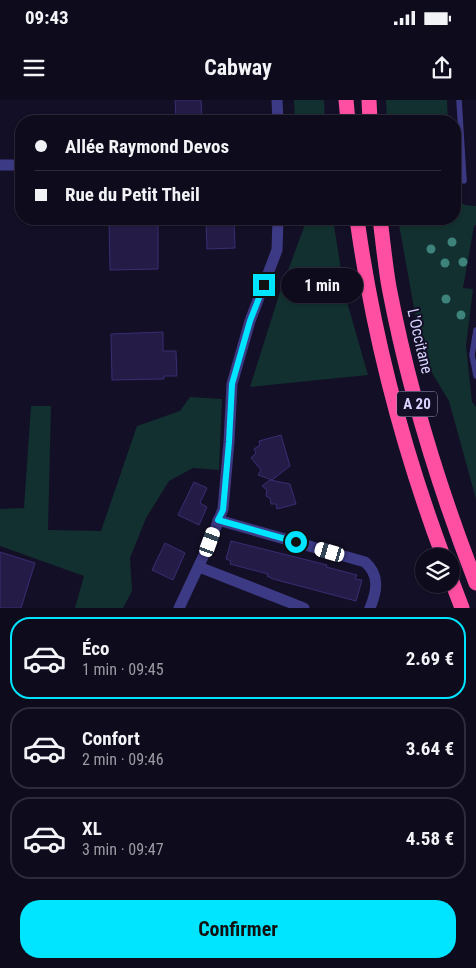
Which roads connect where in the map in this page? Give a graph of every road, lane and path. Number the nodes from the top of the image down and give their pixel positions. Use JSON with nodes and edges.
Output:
{"nodes":[{"id":1,"x":277,"y":100,"type":"edge"},
{"id":2,"x":346,"y":100,"type":"edge"},
{"id":3,"x":369,"y":100,"type":"edge"},
{"id":4,"x":458,"y":100,"type":"edge"},
{"id":5,"x":278,"y":115,"type":"edge"},
{"id":6,"x":347,"y":115,"type":"edge"},
{"id":7,"x":370,"y":115,"type":"edge"},
{"id":8,"x":459,"y":115,"type":"edge"},
{"id":9,"x":461,"y":140,"type":"edge"},
{"id":10,"x":0,"y":165,"type":"edge"},
{"id":11,"x":15,"y":165,"type":"edge"},
{"id":12,"x":464,"y":181,"type":"dead end"},
{"id":13,"x":278,"y":225,"type":"edge"},
{"id":14,"x":358,"y":225,"type":"edge"},
{"id":15,"x":381,"y":225,"type":"edge"},
{"id":16,"x":476,"y":330,"type":"edge"},
{"id":17,"x":476,"y":376,"type":"edge"},
{"id":18,"x":218,"y":520,"type":"junction"},
{"id":19,"x":440,"y":548,"type":"edge"},
{"id":20,"x":199,"y":567,"type":"junction"},
{"id":21,"x":476,"y":583,"type":"edge"},
{"id":22,"x":456,"y":593,"type":"edge"},
{"id":23,"x":179,"y":608,"type":"edge"},
{"id":24,"x":304,"y":608,"type":"edge"},
{"id":25,"x":370,"y":608,"type":"edge"},
{"id":26,"x":462,"y":608,"type":"edge"}],
"edges":[{"from":1,"to":5,"type":"street"},
{"from":2,"to":6,"type":"highway"},
{"from":3,"to":7,"type":"highway"},
{"from":4,"to":8,"type":"lane"},
{"from":9,"to":12,"type":"lane"},
{"from":10,"to":11,"type":"street"},
{"from":13,"to":18,"type":"street"},
{"from":14,"to":19,"type":"highway","number":"A 20"},
{"from":15,"to":21,"type":"highway","name":"L'Occitane","number":"A 20"},
{"from":16,"to":17,"type":"lane"},
{"from":18,"to":20,"type":"street"},
{"from":18,"to":25,"type":"street"},
{"from":20,"to":23,"type":"street"},
{"from":20,"to":24,"type":"street"},
{"from":22,"to":26,"type":"highway"}]}
